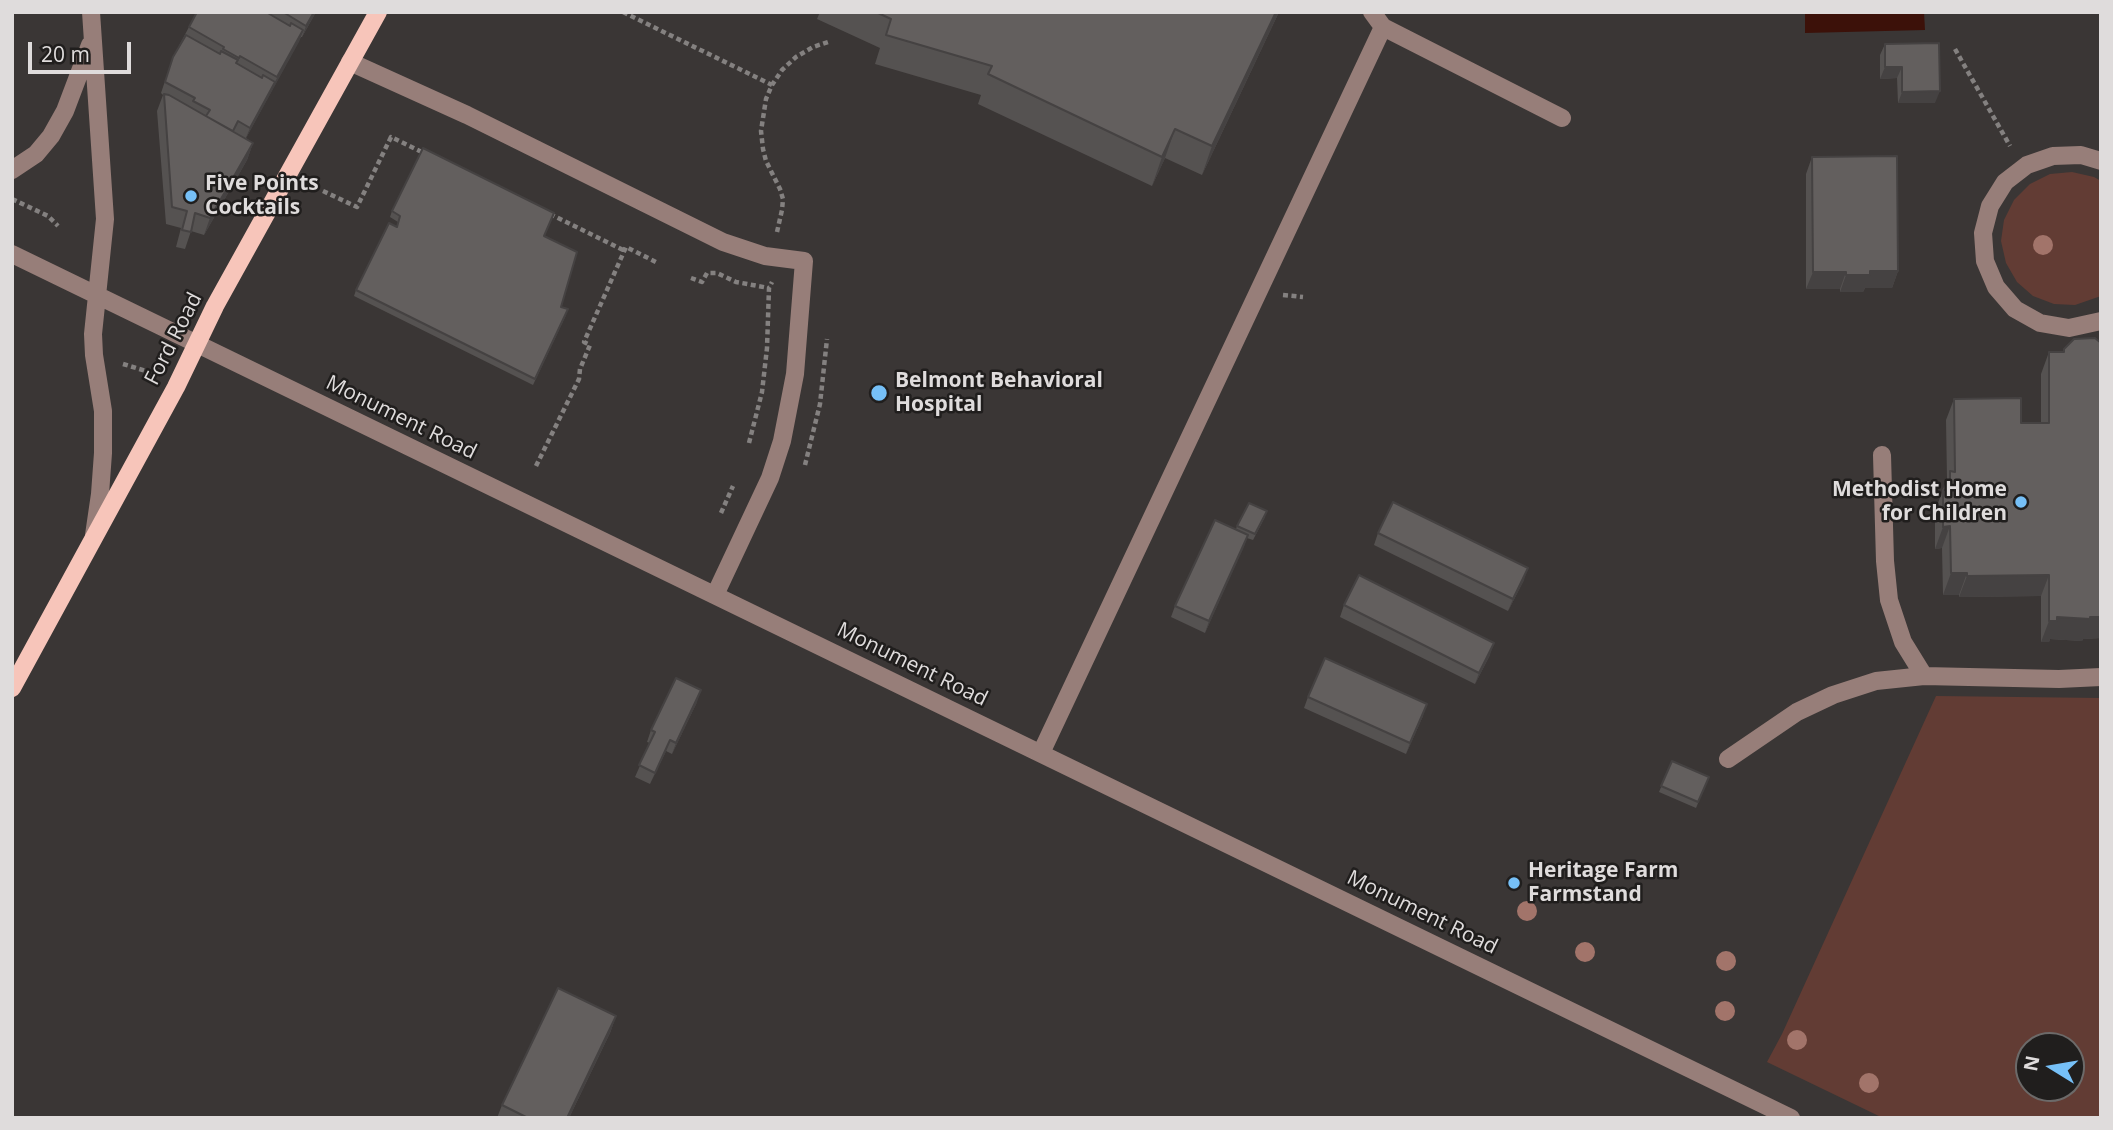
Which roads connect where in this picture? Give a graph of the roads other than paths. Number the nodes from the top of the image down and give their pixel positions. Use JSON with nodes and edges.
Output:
{"nodes":[{"id":1,"x":91,"y":12,"type":"edge"},
{"id":2,"x":378,"y":12,"type":"edge"},
{"id":3,"x":1372,"y":12,"type":"edge"},
{"id":4,"x":1383,"y":27,"type":"junction"},
{"id":5,"x":93,"y":39,"type":"junction"},
{"id":6,"x":350,"y":62,"type":"junction"},
{"id":7,"x":1562,"y":118,"type":"dead end"},
{"id":8,"x":2101,"y":162,"type":"edge"},
{"id":9,"x":12,"y":170,"type":"edge"},
{"id":10,"x":12,"y":254,"type":"edge"},
{"id":11,"x":97,"y":295,"type":"junction"},
{"id":12,"x":2101,"y":321,"type":"edge"},
{"id":13,"x":197,"y":345,"type":"junction"},
{"id":14,"x":1882,"y":455,"type":"dead end"},
{"id":15,"x":93,"y":539,"type":"junction"},
{"id":16,"x":715,"y":595,"type":"junction"},
{"id":17,"x":1924,"y":676,"type":"junction"},
{"id":18,"x":2101,"y":677,"type":"edge"},
{"id":19,"x":12,"y":688,"type":"edge"},
{"id":20,"x":1041,"y":753,"type":"junction"},
{"id":21,"x":1728,"y":760,"type":"dead end"},
{"id":22,"x":1791,"y":1118,"type":"edge"}],
"edges":[{"from":1,"to":5,"type":"street"},
{"from":2,"to":6,"type":"main road","name":"Ford Road"},
{"from":3,"to":4,"type":"street"},
{"from":4,"to":7,"type":"street"},
{"from":4,"to":20,"type":"street"},
{"from":5,"to":9,"type":"street"},
{"from":5,"to":11,"type":"street"},
{"from":6,"to":13,"type":"main road","name":"Ford Road"},
{"from":6,"to":16,"type":"street"},
{"from":8,"to":12,"type":"street"},
{"from":10,"to":11,"type":"street","name":"Monument Road"},
{"from":11,"to":13,"type":"street","name":"Monument Road"},
{"from":11,"to":15,"type":"street"},
{"from":13,"to":15,"type":"main road","name":"Ford Road"},
{"from":13,"to":16,"type":"street","name":"Monument Road"},
{"from":14,"to":17,"type":"street"},
{"from":15,"to":19,"type":"main road","name":"Ford Road"},
{"from":16,"to":20,"type":"street","name":"Monument Road"},
{"from":17,"to":18,"type":"street"},
{"from":17,"to":21,"type":"street"},
{"from":20,"to":22,"type":"street","name":"Monument Road"}]}
